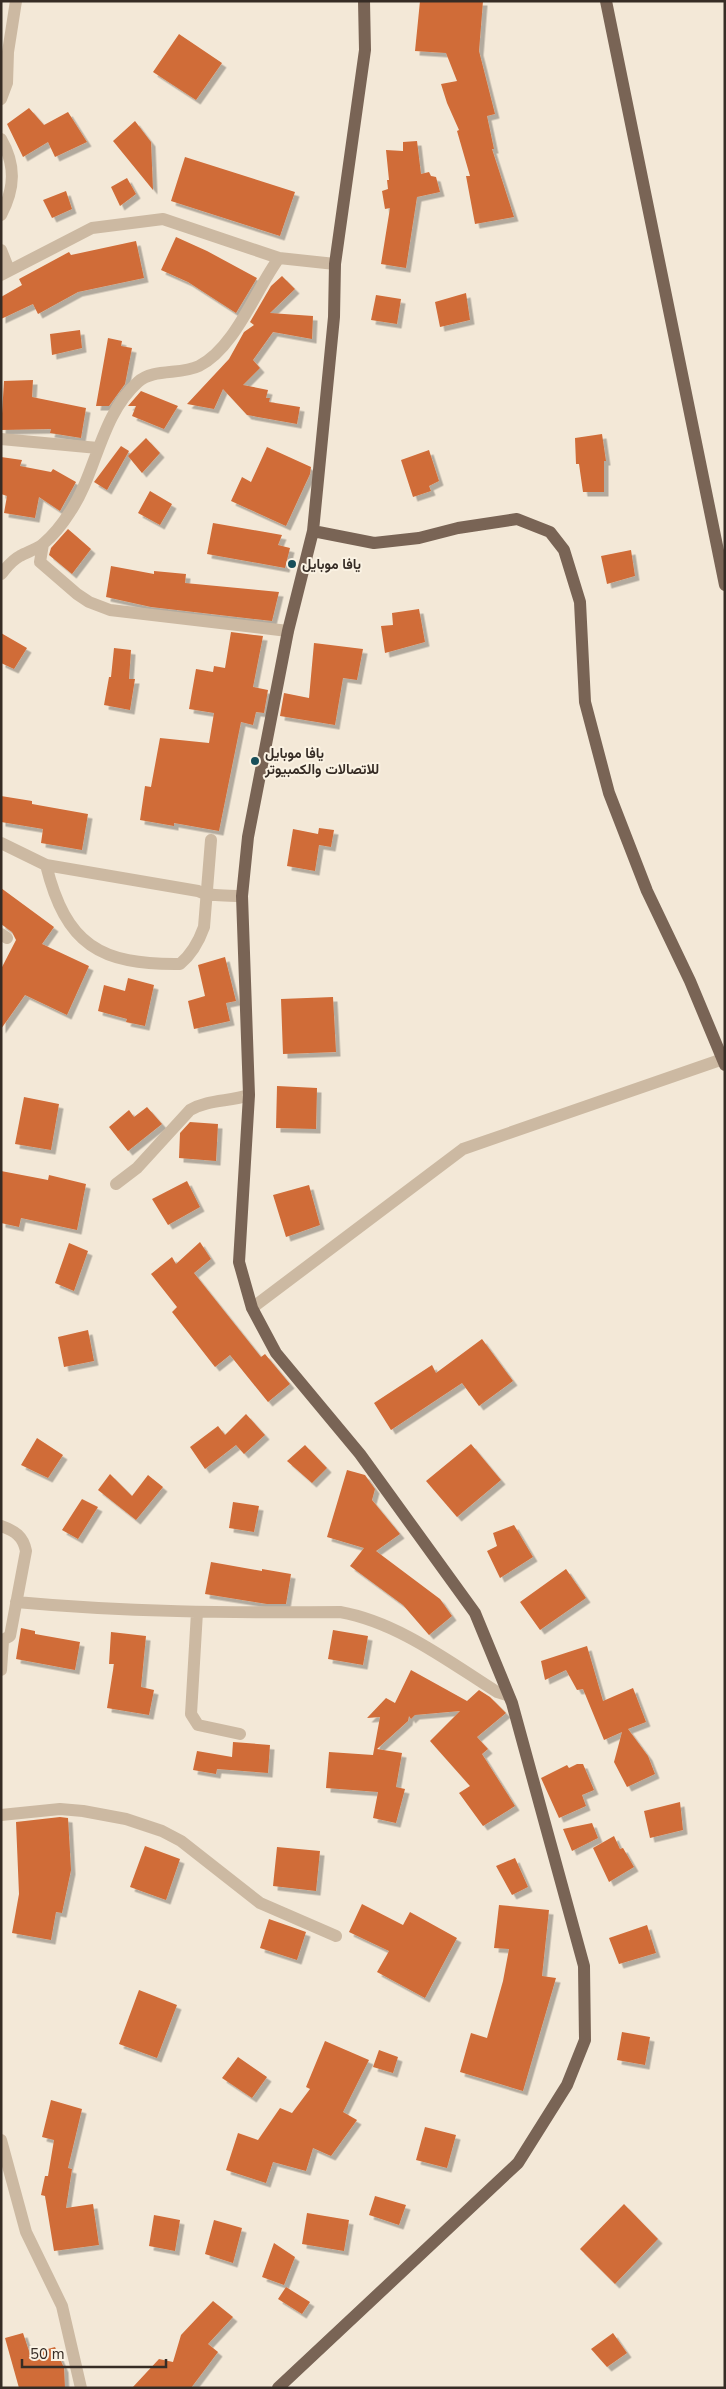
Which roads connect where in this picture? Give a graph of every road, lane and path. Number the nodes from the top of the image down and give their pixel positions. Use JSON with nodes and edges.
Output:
{"nodes":[{"id":1,"x":16,"y":1,"type":"edge"},
{"id":2,"x":364,"y":1,"type":"edge"},
{"id":3,"x":606,"y":1,"type":"edge"},
{"id":4,"x":1,"y":99,"type":"edge"},
{"id":5,"x":1,"y":139,"type":"edge"},
{"id":6,"x":1,"y":215,"type":"edge"},
{"id":7,"x":1,"y":250,"type":"edge"},
{"id":8,"x":279,"y":258,"type":"junction"},
{"id":9,"x":335,"y":264,"type":"junction"},
{"id":10,"x":5,"y":272,"type":"edge"},
{"id":11,"x":1,"y":439,"type":"edge"},
{"id":12,"x":98,"y":448,"type":"junction"},
{"id":13,"x":313,"y":532,"type":"junction"},
{"id":14,"x":43,"y":544,"type":"junction"},
{"id":15,"x":1,"y":574,"type":"edge"},
{"id":16,"x":725,"y":585,"type":"edge"},
{"id":17,"x":288,"y":631,"type":"junction"},
{"id":18,"x":211,"y":840,"type":"dead end"},
{"id":19,"x":1,"y":843,"type":"edge"},
{"id":20,"x":46,"y":866,"type":"junction"},
{"id":21,"x":207,"y":896,"type":"junction"},
{"id":22,"x":242,"y":896,"type":"junction"},
{"id":23,"x":724,"y":1062,"type":"edge"},
{"id":24,"x":249,"y":1095,"type":"junction"},
{"id":25,"x":116,"y":1184,"type":"dead end"},
{"id":26,"x":252,"y":1308,"type":"junction"},
{"id":27,"x":1,"y":1526,"type":"edge"},
{"id":28,"x":16,"y":1602,"type":"junction"},
{"id":29,"x":197,"y":1612,"type":"junction"},
{"id":30,"x":2,"y":1641,"type":"edge"},
{"id":31,"x":1,"y":1670,"type":"edge"},
{"id":32,"x":507,"y":1695,"type":"junction"},
{"id":33,"x":240,"y":1734,"type":"dead end"},
{"id":34,"x":1,"y":1815,"type":"edge"},
{"id":35,"x":336,"y":1936,"type":"dead end"},
{"id":36,"x":1,"y":2140,"type":"edge"},
{"id":37,"x":82,"y":2388,"type":"edge"},
{"id":38,"x":278,"y":2388,"type":"edge"}],
"edges":[{"from":1,"to":4,"type":"street"},
{"from":2,"to":9,"type":"main road"},
{"from":3,"to":16,"type":"main road"},
{"from":5,"to":6,"type":"street"},
{"from":7,"to":10,"type":"street"},
{"from":8,"to":9,"type":"street"},
{"from":8,"to":10,"type":"street"},
{"from":8,"to":12,"type":"street"},
{"from":9,"to":13,"type":"main road"},
{"from":11,"to":12,"type":"street"},
{"from":12,"to":14,"type":"street"},
{"from":13,"to":17,"type":"main road"},
{"from":13,"to":23,"type":"main road"},
{"from":14,"to":15,"type":"street"},
{"from":14,"to":17,"type":"street"},
{"from":17,"to":22,"type":"main road"},
{"from":18,"to":21,"type":"street"},
{"from":19,"to":20,"type":"street"},
{"from":20,"to":21,"type":"street"},
{"from":20,"to":21,"type":"street"},
{"from":21,"to":22,"type":"street"},
{"from":22,"to":24,"type":"main road"},
{"from":23,"to":26,"type":"street"},
{"from":24,"to":25,"type":"street"},
{"from":24,"to":26,"type":"main road"},
{"from":26,"to":32,"type":"main road"},
{"from":27,"to":28,"type":"street"},
{"from":28,"to":29,"type":"street"},
{"from":28,"to":30,"type":"street"},
{"from":29,"to":32,"type":"street"},
{"from":29,"to":33,"type":"street"},
{"from":30,"to":31,"type":"street"},
{"from":32,"to":38,"type":"main road"},
{"from":34,"to":35,"type":"street"},
{"from":36,"to":37,"type":"street"}]}
